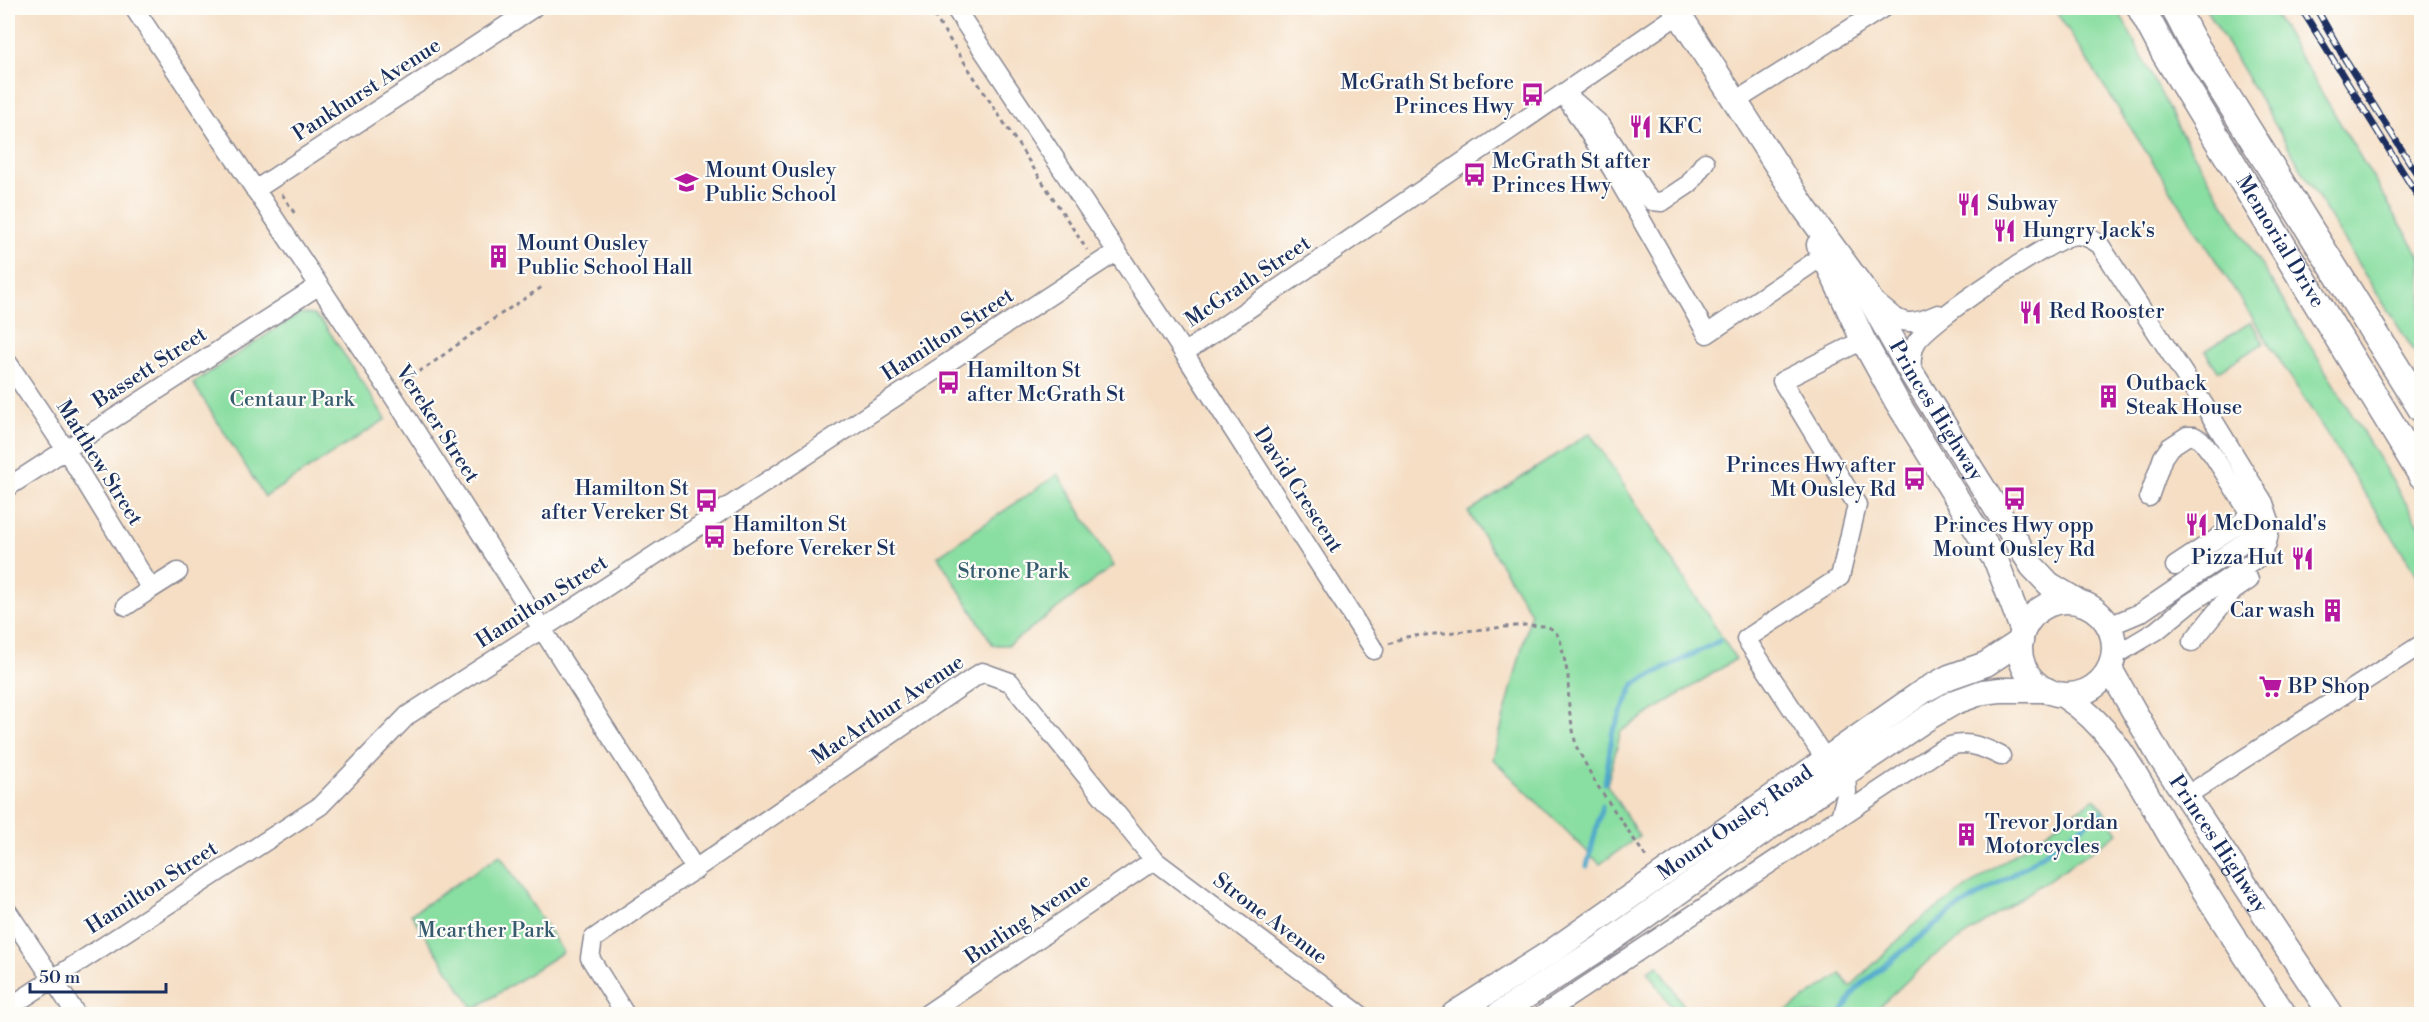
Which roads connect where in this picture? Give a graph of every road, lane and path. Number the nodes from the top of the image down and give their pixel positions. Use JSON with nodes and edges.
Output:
{"nodes":[{"id":1,"x":134,"y":8,"type":"edge"},
{"id":2,"x":533,"y":8,"type":"edge"},
{"id":3,"x":929,"y":8,"type":"edge"},
{"id":4,"x":955,"y":8,"type":"edge"},
{"id":5,"x":1883,"y":8,"type":"edge"},
{"id":6,"x":2140,"y":8,"type":"edge"},
{"id":7,"x":2175,"y":8,"type":"edge"},
{"id":8,"x":1677,"y":11,"type":"edge"},
{"id":9,"x":1564,"y":94,"type":"junction"},
{"id":10,"x":1736,"y":101,"type":"junction"},
{"id":11,"x":1705,"y":162,"type":"dead end"},
{"id":12,"x":255,"y":190,"type":"junction"},
{"id":13,"x":1805,"y":209,"type":"junction"},
{"id":14,"x":1088,"y":252,"type":"dead end"},
{"id":15,"x":1116,"y":252,"type":"junction"},
{"id":16,"x":1823,"y":255,"type":"junction"},
{"id":17,"x":318,"y":286,"type":"junction"},
{"id":18,"x":542,"y":287,"type":"dead end"},
{"id":19,"x":1867,"y":294,"type":"junction"},
{"id":20,"x":1959,"y":305,"type":"junction"},
{"id":21,"x":1863,"y":340,"type":"junction"},
{"id":22,"x":1184,"y":353,"type":"junction"},
{"id":23,"x":8,"y":363,"type":"edge"},
{"id":24,"x":1912,"y":374,"type":"junction"},
{"id":25,"x":404,"y":381,"type":"dead end"},
{"id":26,"x":2421,"y":409,"type":"edge"},
{"id":27,"x":66,"y":450,"type":"junction"},
{"id":28,"x":2421,"y":475,"type":"edge"},
{"id":29,"x":8,"y":487,"type":"edge"},
{"id":30,"x":2149,"y":497,"type":"dead end"},
{"id":31,"x":2264,"y":503,"type":"junction"},
{"id":32,"x":2175,"y":566,"type":"dead end"},
{"id":33,"x":178,"y":572,"type":"dead end"},
{"id":34,"x":2249,"y":580,"type":"dead end"},
{"id":35,"x":151,"y":589,"type":"junction"},
{"id":36,"x":2077,"y":602,"type":"junction"},
{"id":37,"x":126,"y":606,"type":"dead end"},
{"id":38,"x":2109,"y":626,"type":"junction"},
{"id":39,"x":541,"y":629,"type":"junction"},
{"id":40,"x":2022,"y":635,"type":"junction"},
{"id":41,"x":2193,"y":642,"type":"dead end"},
{"id":42,"x":2421,"y":644,"type":"edge"},
{"id":43,"x":1374,"y":650,"type":"joint"},
{"id":44,"x":2112,"y":662,"type":"junction"},
{"id":45,"x":2055,"y":693,"type":"junction"},
{"id":46,"x":2001,"y":756,"type":"dead end"},
{"id":47,"x":1836,"y":766,"type":"junction"},
{"id":48,"x":2186,"y":796,"type":"junction"},
{"id":49,"x":1840,"y":817,"type":"junction"},
{"id":50,"x":1154,"y":860,"type":"junction"},
{"id":51,"x":696,"y":870,"type":"junction"},
{"id":52,"x":1659,"y":878,"type":"junction"},
{"id":53,"x":8,"y":912,"type":"edge"},
{"id":54,"x":52,"y":979,"type":"junction"},
{"id":55,"x":8,"y":1008,"type":"edge"},
{"id":56,"x":76,"y":1014,"type":"edge"},
{"id":57,"x":625,"y":1014,"type":"edge"},
{"id":58,"x":927,"y":1014,"type":"edge"},
{"id":59,"x":1359,"y":1014,"type":"edge"},
{"id":60,"x":1454,"y":1014,"type":"edge"},
{"id":61,"x":1499,"y":1014,"type":"edge"},
{"id":62,"x":1544,"y":1014,"type":"edge"},
{"id":63,"x":2284,"y":1014,"type":"edge"},
{"id":64,"x":2331,"y":1014,"type":"edge"}],
"edges":[{"from":1,"to":12,"type":"street","name":"Vereker Street"},
{"from":2,"to":12,"type":"street","name":"Pankhurst Avenue"},
{"from":3,"to":14,"type":"path"},
{"from":4,"to":15,"type":"street","name":"McGrath Street"},
{"from":5,"to":10,"type":"street"},
{"from":6,"to":28,"type":"highway","name":"Memorial Drive"},
{"from":7,"to":26,"type":"highway","name":"Memorial Drive"},
{"from":8,"to":9,"type":"street","name":"McGrath Street"},
{"from":8,"to":10,"type":"main road","name":"Princes Highway"},
{"from":9,"to":11,"type":"street"},
{"from":9,"to":16,"type":"street"},
{"from":9,"to":22,"type":"street","name":"McGrath Street"},
{"from":10,"to":13,"type":"main road","name":"Princes Highway"},
{"from":12,"to":17,"type":"street","name":"Vereker Street"},
{"from":13,"to":16,"type":"main road","name":"Princes Highway"},
{"from":13,"to":19,"type":"main road","name":"Princes Highway"},
{"from":15,"to":22,"type":"street","name":"McGrath Street"},
{"from":15,"to":39,"type":"street","name":"Hamilton Street"},
{"from":16,"to":21,"type":"main road","name":"Princes Highway"},
{"from":17,"to":27,"type":"street","name":"Bassett Street"},
{"from":17,"to":39,"type":"street","name":"Vereker Street"},
{"from":18,"to":25,"type":"path"},
{"from":19,"to":20,"type":"street"},
{"from":19,"to":24,"type":"main road","name":"Princes Highway"},
{"from":20,"to":24,"type":"street"},
{"from":20,"to":31,"type":"street"},
{"from":21,"to":40,"type":"main road","name":"Princes Highway"},
{"from":21,"to":47,"type":"street"},
{"from":22,"to":43,"type":"street","name":"David Crescent"},
{"from":23,"to":27,"type":"street","name":"Matthew Street"},
{"from":24,"to":36,"type":"main road","name":"Princes Highway"},
{"from":27,"to":29,"type":"street","name":"Bassett Street"},
{"from":27,"to":35,"type":"street","name":"Matthew Street"},
{"from":30,"to":32,"type":"street"},
{"from":31,"to":38,"type":"street"},
{"from":31,"to":44,"type":"street"},
{"from":33,"to":35,"type":"street"},
{"from":34,"to":41,"type":"street"},
{"from":35,"to":37,"type":"street"},
{"from":36,"to":38,"type":"main road"},
{"from":36,"to":40,"type":"main road"},
{"from":38,"to":44,"type":"main road"},
{"from":39,"to":51,"type":"street","name":"Vereker Street"},
{"from":39,"to":54,"type":"street","name":"Hamilton Street"},
{"from":40,"to":45,"type":"main road"},
{"from":40,"to":47,"type":"main road","name":"Mount Ousley Road"},
{"from":42,"to":48,"type":"street"},
{"from":43,"to":52,"type":"path"},
{"from":44,"to":45,"type":"main road"},
{"from":44,"to":48,"type":"main road","name":"Princes Highway"},
{"from":45,"to":47,"type":"main road","name":"Mount Ousley Road"},
{"from":45,"to":63,"type":"main road","name":"Princes Highway"},
{"from":46,"to":49,"type":"street"},
{"from":47,"to":49,"type":"street","name":"Mount Ousley Road"},
{"from":47,"to":52,"type":"main road","name":"Mount Ousley Road"},
{"from":47,"to":61,"type":"main road","name":"Mount Ousley Road"},
{"from":48,"to":64,"type":"main road","name":"Princes Highway"},
{"from":49,"to":62,"type":"street"},
{"from":50,"to":51,"type":"street","name":"MacArthur Avenue"},
{"from":50,"to":58,"type":"street","name":"Burling Avenue"},
{"from":50,"to":59,"type":"street","name":"Strone Avenue"},
{"from":51,"to":57,"type":"street"},
{"from":52,"to":60,"type":"main road","name":"Mount Ousley Road"},
{"from":53,"to":54,"type":"street"},
{"from":54,"to":55,"type":"street","name":"Hamilton Street"},
{"from":54,"to":56,"type":"street"}]}
